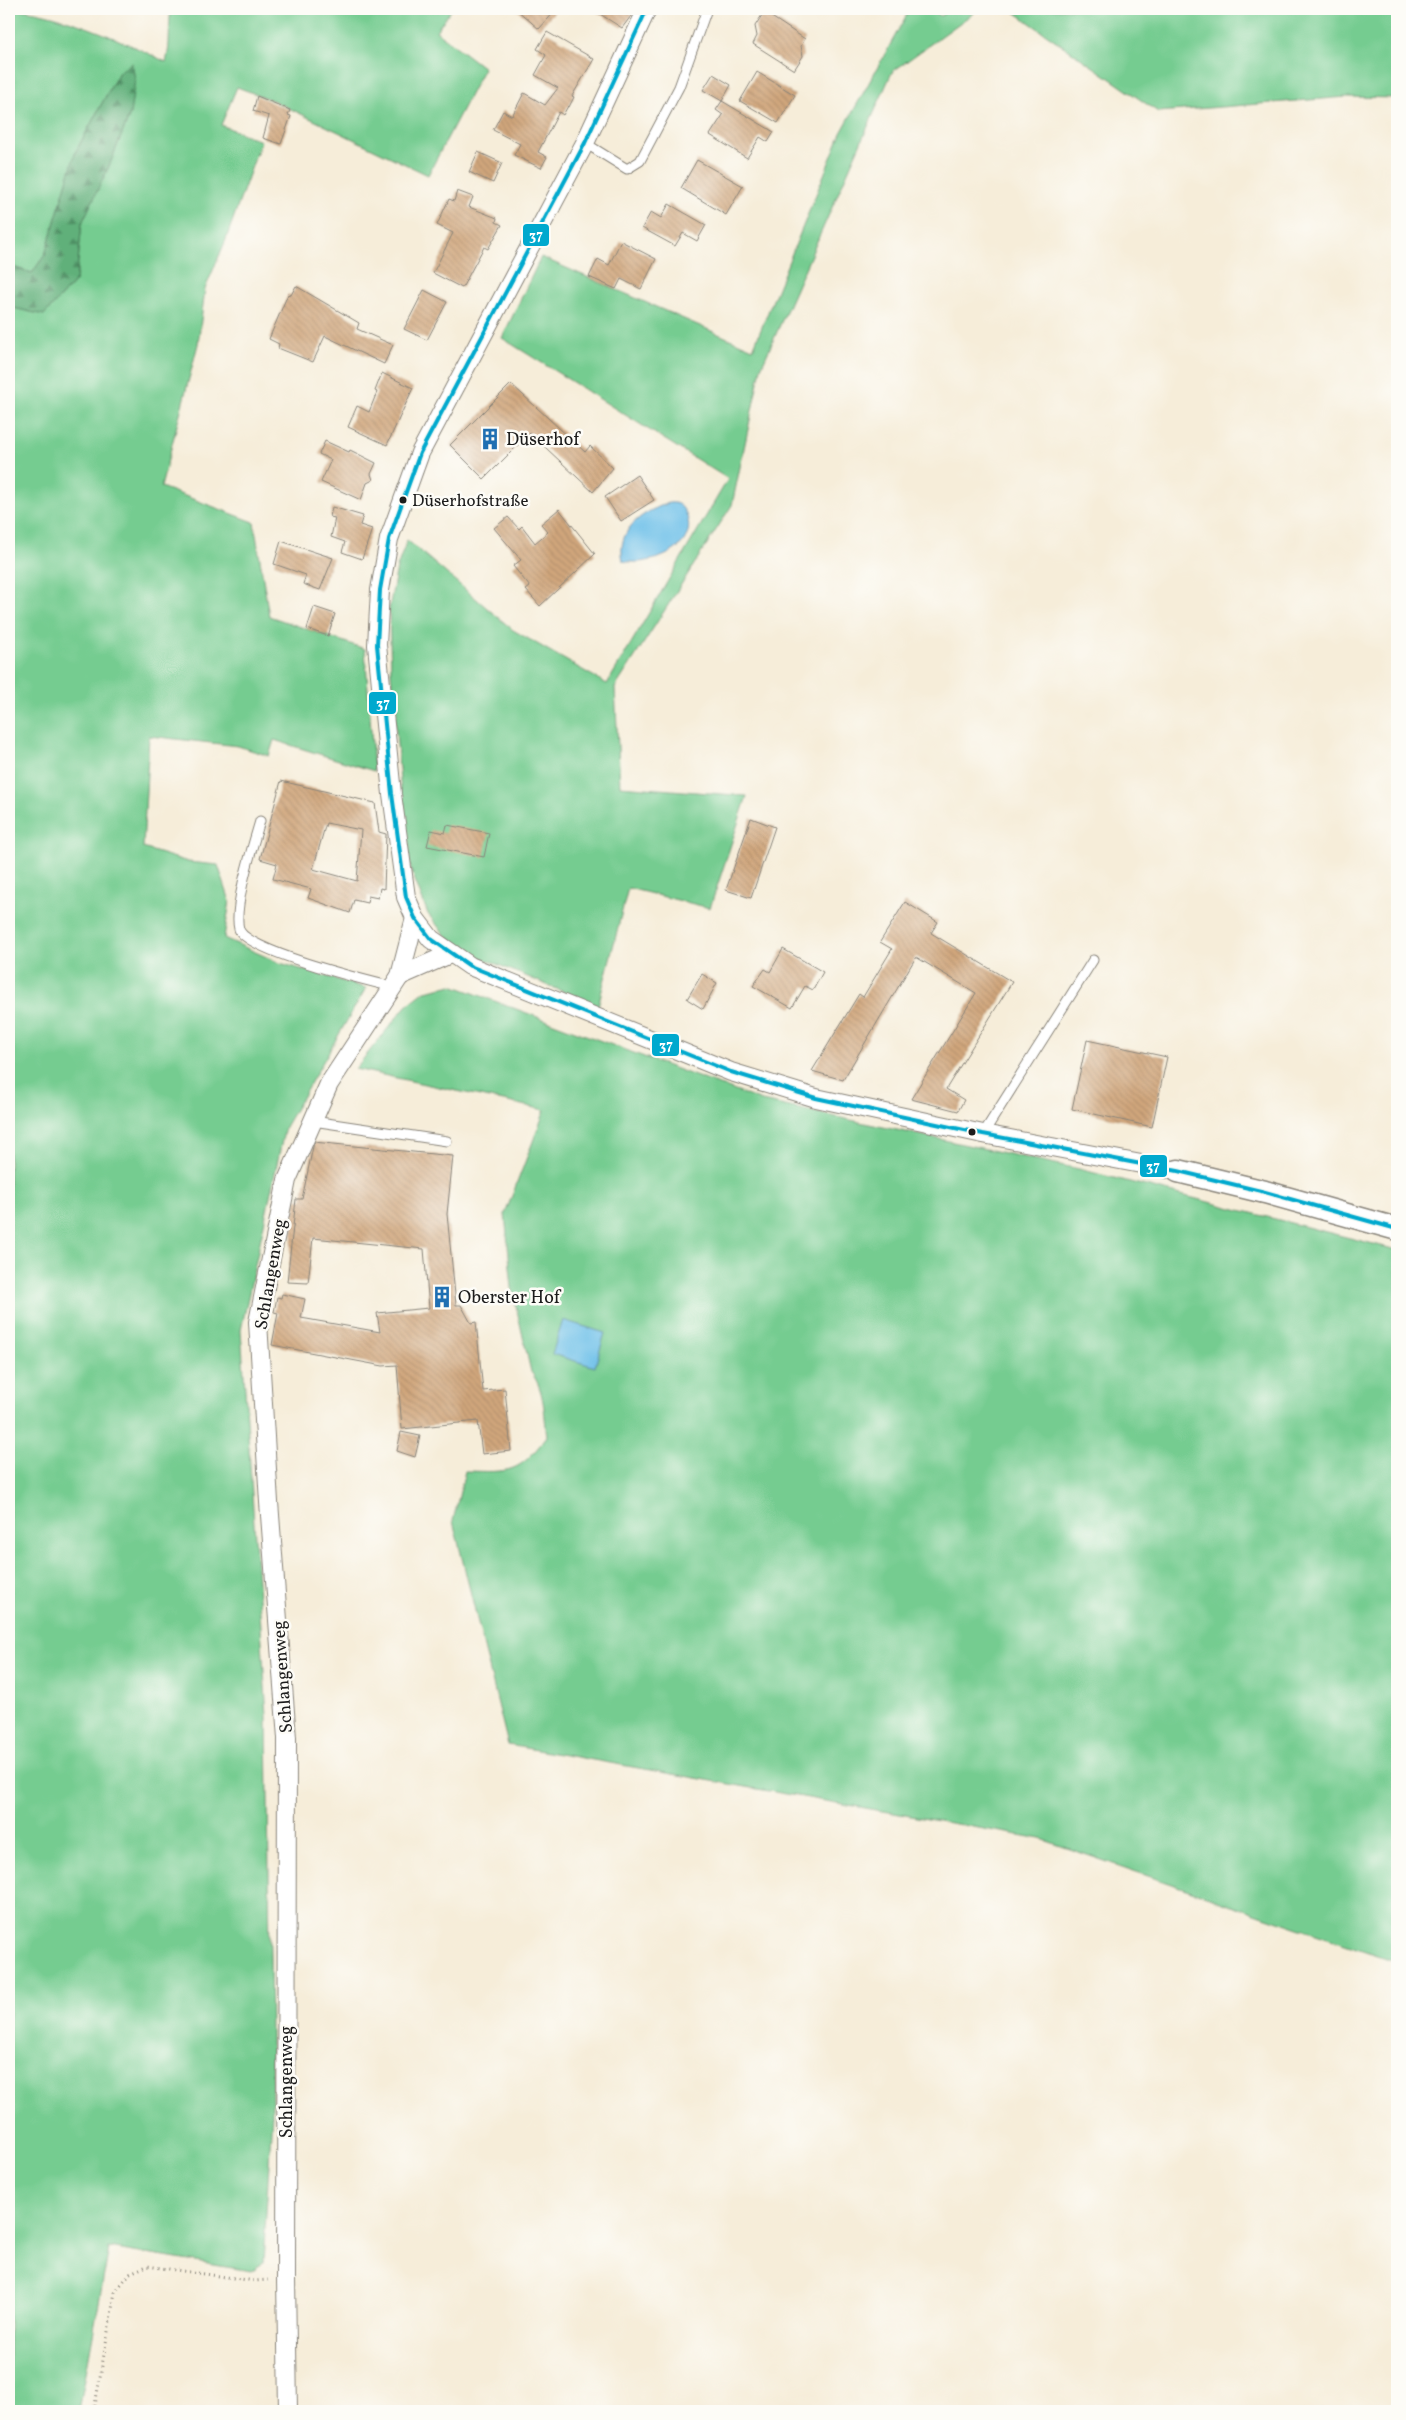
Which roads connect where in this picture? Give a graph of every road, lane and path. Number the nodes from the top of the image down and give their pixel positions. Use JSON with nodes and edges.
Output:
{"nodes":[{"id":1,"x":647,"y":9,"type":"edge"},
{"id":2,"x":707,"y":9,"type":"edge"},
{"id":3,"x":585,"y":143,"type":"junction"},
{"id":4,"x":260,"y":821,"type":"dead end"},
{"id":5,"x":415,"y":918,"type":"junction"},
{"id":6,"x":450,"y":954,"type":"junction"},
{"id":7,"x":1093,"y":960,"type":"dead end"},
{"id":8,"x":397,"y":982,"type":"junction"},
{"id":9,"x":313,"y":1121,"type":"junction"},
{"id":10,"x":983,"y":1134,"type":"junction"},
{"id":11,"x":447,"y":1141,"type":"dead end"},
{"id":12,"x":1178,"y":1171,"type":"joint"},
{"id":13,"x":1397,"y":1229,"type":"edge"},
{"id":14,"x":286,"y":2278,"type":"junction"},
{"id":15,"x":94,"y":2411,"type":"edge"},
{"id":16,"x":288,"y":2411,"type":"edge"}],
"edges":[{"from":1,"to":3,"type":"street"},
{"from":2,"to":3,"type":"lane"},
{"from":3,"to":5,"type":"street"},
{"from":4,"to":8,"type":"lane"},
{"from":5,"to":6,"type":"street"},
{"from":5,"to":8,"type":"street"},
{"from":6,"to":8,"type":"street"},
{"from":6,"to":10,"type":"street"},
{"from":7,"to":10,"type":"lane"},
{"from":8,"to":9,"type":"street","name":"Schlangenweg"},
{"from":9,"to":11,"type":"lane"},
{"from":9,"to":14,"type":"street","name":"Schlangenweg"},
{"from":10,"to":12,"type":"street"},
{"from":12,"to":13,"type":"street"},
{"from":14,"to":15,"type":"path"},
{"from":14,"to":16,"type":"street","name":"Schlangenweg"}]}
